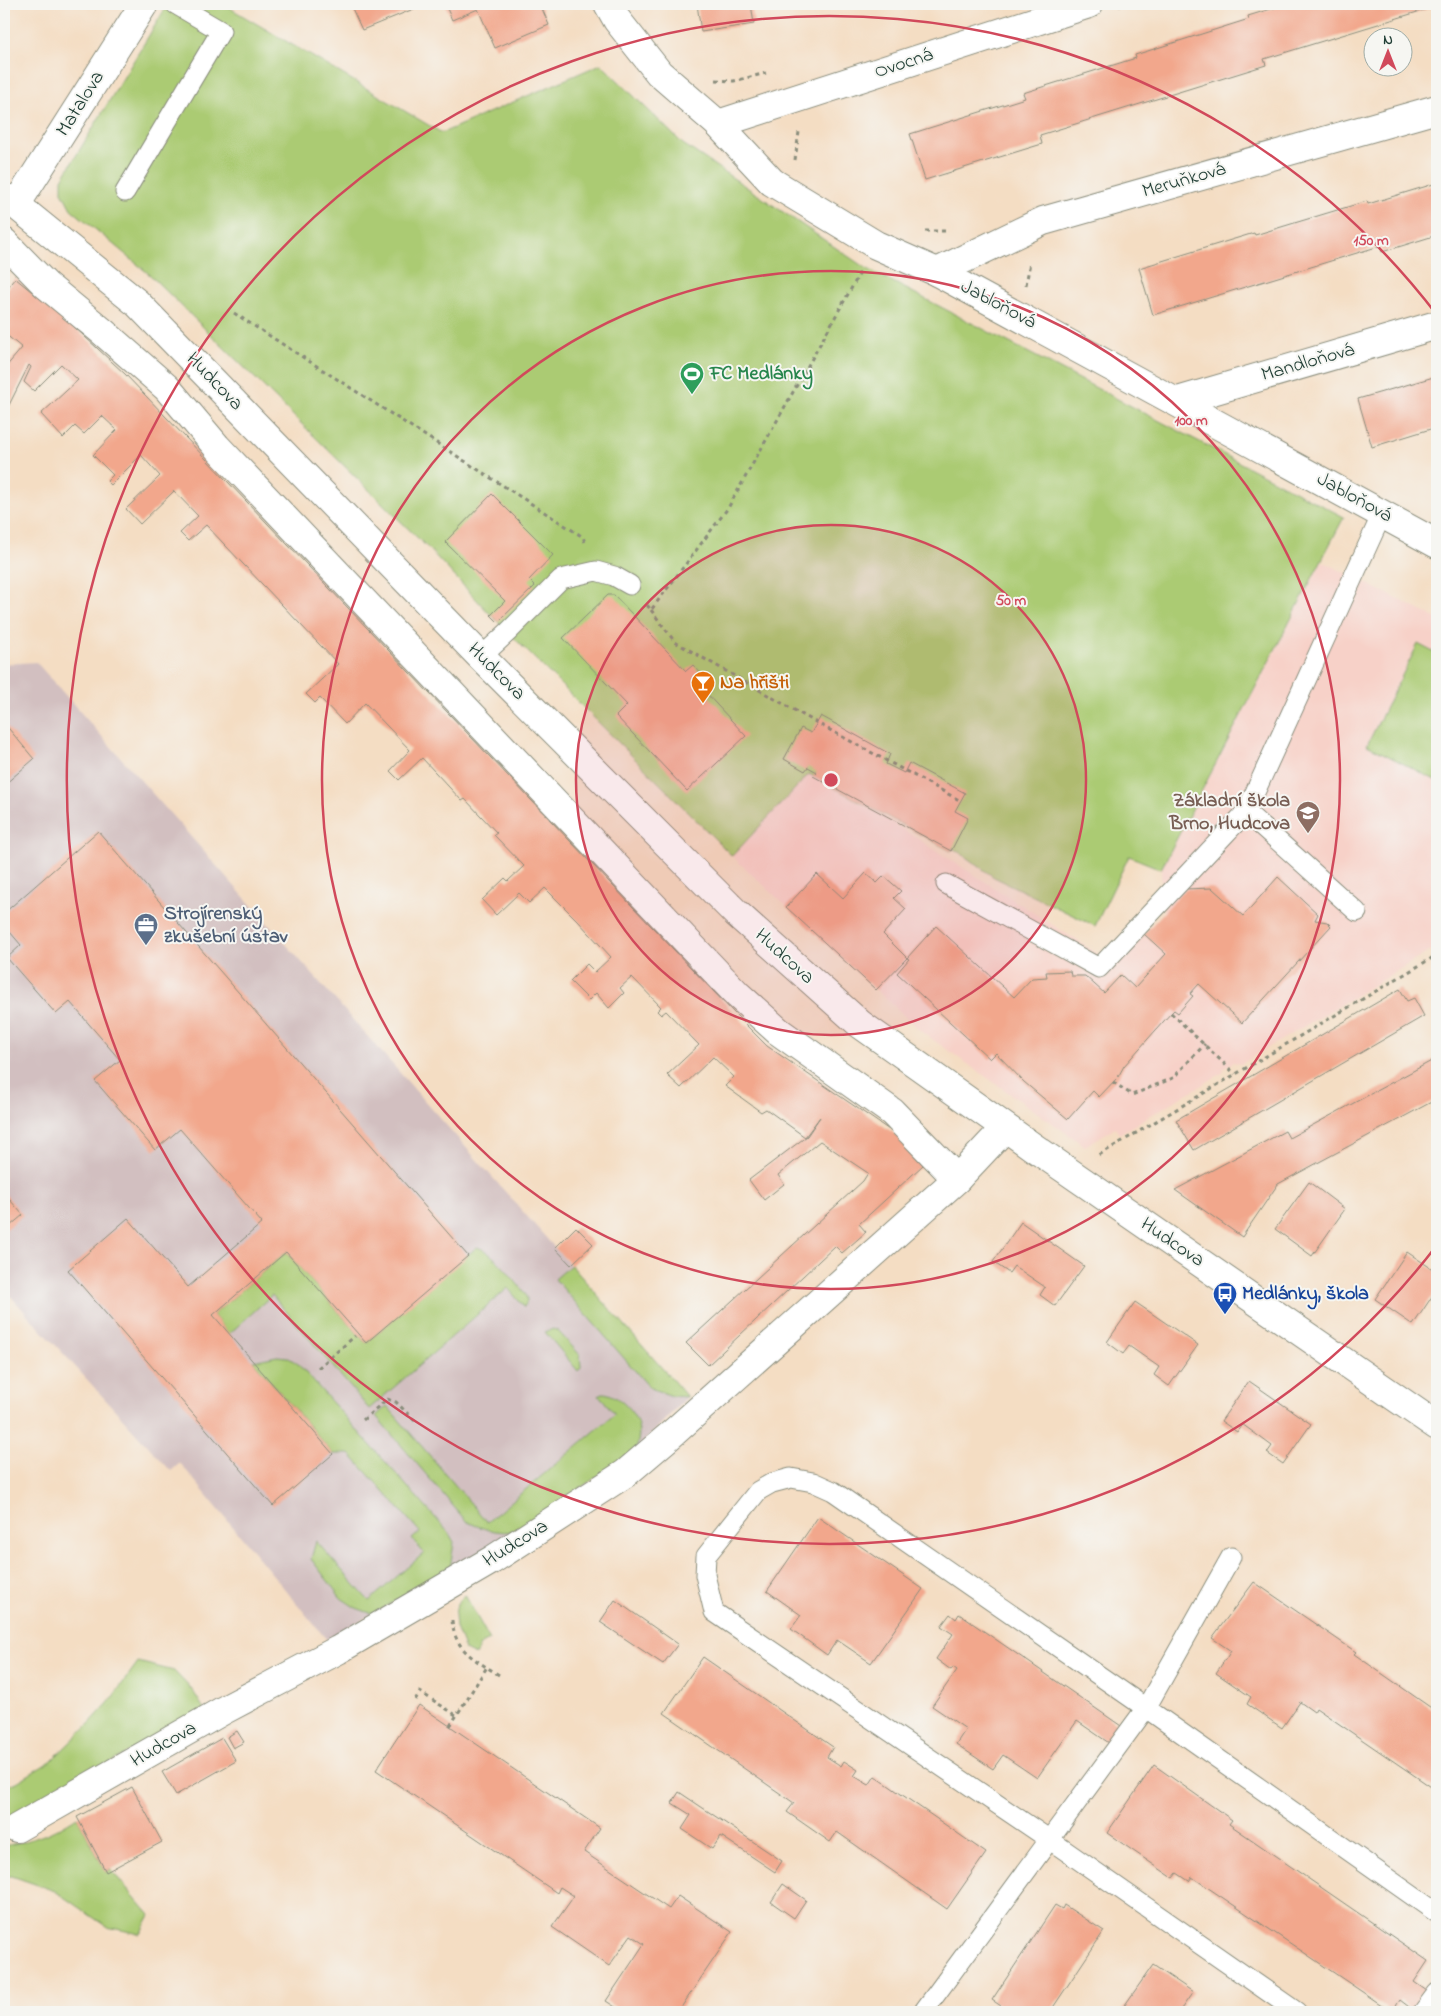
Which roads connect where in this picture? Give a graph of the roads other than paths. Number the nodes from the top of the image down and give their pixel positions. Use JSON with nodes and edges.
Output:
{"nodes":[{"id":1,"x":144,"y":4,"type":"edge"},
{"id":2,"x":174,"y":4,"type":"edge"},
{"id":3,"x":608,"y":4,"type":"edge"},
{"id":4,"x":1100,"y":6,"type":"edge"},
{"id":5,"x":1437,"y":109,"type":"edge"},
{"id":6,"x":718,"y":124,"type":"junction"},
{"id":7,"x":125,"y":192,"type":"dead end"},
{"id":8,"x":10,"y":201,"type":"edge"},
{"id":9,"x":4,"y":242,"type":"edge"},
{"id":10,"x":937,"y":272,"type":"junction"},
{"id":11,"x":1437,"y":325,"type":"edge"},
{"id":12,"x":1178,"y":401,"type":"junction"},
{"id":13,"x":1382,"y":514,"type":"junction"},
{"id":14,"x":1437,"y":544,"type":"edge"},
{"id":15,"x":630,"y":586,"type":"road end"},
{"id":16,"x":481,"y":657,"type":"junction"},
{"id":17,"x":1246,"y":812,"type":"junction"},
{"id":18,"x":946,"y":884,"type":"dead end"},
{"id":19,"x":1357,"y":912,"type":"dead end"},
{"id":20,"x":1005,"y":1128,"type":"junction"},
{"id":21,"x":957,"y":1179,"type":"junction"},
{"id":22,"x":1437,"y":1426,"type":"edge"},
{"id":23,"x":1231,"y":1557,"type":"dead end"},
{"id":24,"x":1146,"y":1708,"type":"junction"},
{"id":25,"x":10,"y":1830,"type":"edge"},
{"id":26,"x":1050,"y":1840,"type":"junction"},
{"id":27,"x":1437,"y":1913,"type":"edge"},
{"id":28,"x":1437,"y":1993,"type":"edge"},
{"id":29,"x":923,"y":2012,"type":"edge"},
{"id":30,"x":1296,"y":2012,"type":"edge"},
{"id":31,"x":1423,"y":2012,"type":"edge"}],
"edges":[{"from":1,"to":8,"type":"street","name":"Matalova"},
{"from":2,"to":7,"type":"lane"},
{"from":3,"to":6,"type":"street","name":"Jabloňová"},
{"from":4,"to":6,"type":"street","name":"Ovocná"},
{"from":5,"to":10,"type":"street","name":"Meruňková"},
{"from":6,"to":10,"type":"street","name":"Jabloňová"},
{"from":8,"to":16,"type":"street","name":"Hudcova"},
{"from":9,"to":21,"type":"street","name":"Hudcova"},
{"from":10,"to":12,"type":"street","name":"Jabloňová"},
{"from":11,"to":12,"type":"street","name":"Mandloňová"},
{"from":12,"to":13,"type":"street","name":"Jabloňová"},
{"from":13,"to":14,"type":"street","name":"Jabloňová"},
{"from":13,"to":17,"type":"lane"},
{"from":15,"to":16,"type":"lane"},
{"from":16,"to":20,"type":"street","name":"Hudcova"},
{"from":17,"to":18,"type":"lane"},
{"from":17,"to":19,"type":"lane"},
{"from":20,"to":21,"type":"street","name":"Hudcova"},
{"from":20,"to":22,"type":"street","name":"Hudcova"},
{"from":21,"to":25,"type":"street","name":"Hudcova"},
{"from":23,"to":24,"type":"lane"},
{"from":24,"to":26,"type":"lane"},
{"from":24,"to":26,"type":"lane"},
{"from":24,"to":27,"type":"lane"},
{"from":26,"to":29,"type":"lane"},
{"from":26,"to":30,"type":"lane"},
{"from":28,"to":31,"type":"lane"}]}
